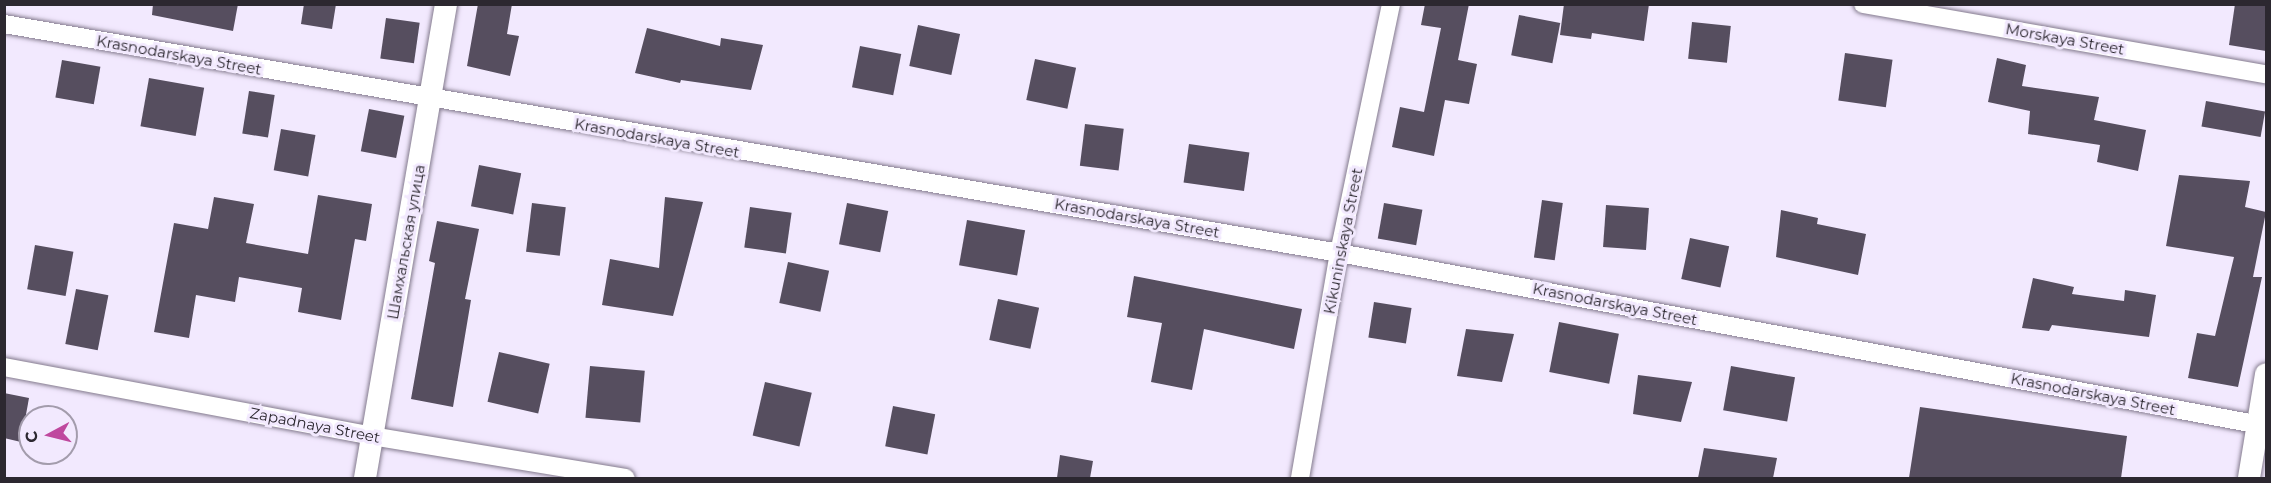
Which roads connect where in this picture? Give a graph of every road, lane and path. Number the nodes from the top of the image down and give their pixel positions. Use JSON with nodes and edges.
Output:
{"nodes":[{"id":1,"x":446,"y":4,"type":"edge"},
{"id":2,"x":1391,"y":4,"type":"edge"},
{"id":3,"x":1863,"y":4,"type":"edge"},
{"id":4,"x":4,"y":24,"type":"edge"},
{"id":5,"x":2266,"y":74,"type":"edge"},
{"id":6,"x":431,"y":99,"type":"junction"},
{"id":7,"x":1339,"y":253,"type":"junction"},
{"id":8,"x":4,"y":367,"type":"edge"},
{"id":9,"x":2266,"y":374,"type":"edge"},
{"id":10,"x":2262,"y":425,"type":"edge"},
{"id":11,"x":372,"y":436,"type":"junction"},
{"id":12,"x":365,"y":478,"type":"edge"},
{"id":13,"x":626,"y":478,"type":"edge"},
{"id":14,"x":1300,"y":478,"type":"edge"},
{"id":15,"x":2249,"y":478,"type":"edge"}],
"edges":[{"from":1,"to":6,"type":"street","name":"Шамхальская улица"},
{"from":2,"to":7,"type":"street","name":"Kikuninskaya Street"},
{"from":3,"to":5,"type":"street","name":"Morskaya Street"},
{"from":4,"to":6,"type":"street","name":"Krasnodarskaya Street"},
{"from":6,"to":7,"type":"street","name":"Krasnodarskaya Street"},
{"from":6,"to":11,"type":"street","name":"Шамхальская улица"},
{"from":7,"to":10,"type":"street","name":"Krasnodarskaya Street"},
{"from":7,"to":14,"type":"street","name":"Kikuninskaya Street"},
{"from":8,"to":11,"type":"street","name":"Zapadnaya Street"},
{"from":9,"to":10,"type":"street"},
{"from":10,"to":15,"type":"street"},
{"from":11,"to":12,"type":"street","name":"Шамхальская улица"},
{"from":11,"to":13,"type":"street","name":"Zapadnaya Street"}]}
